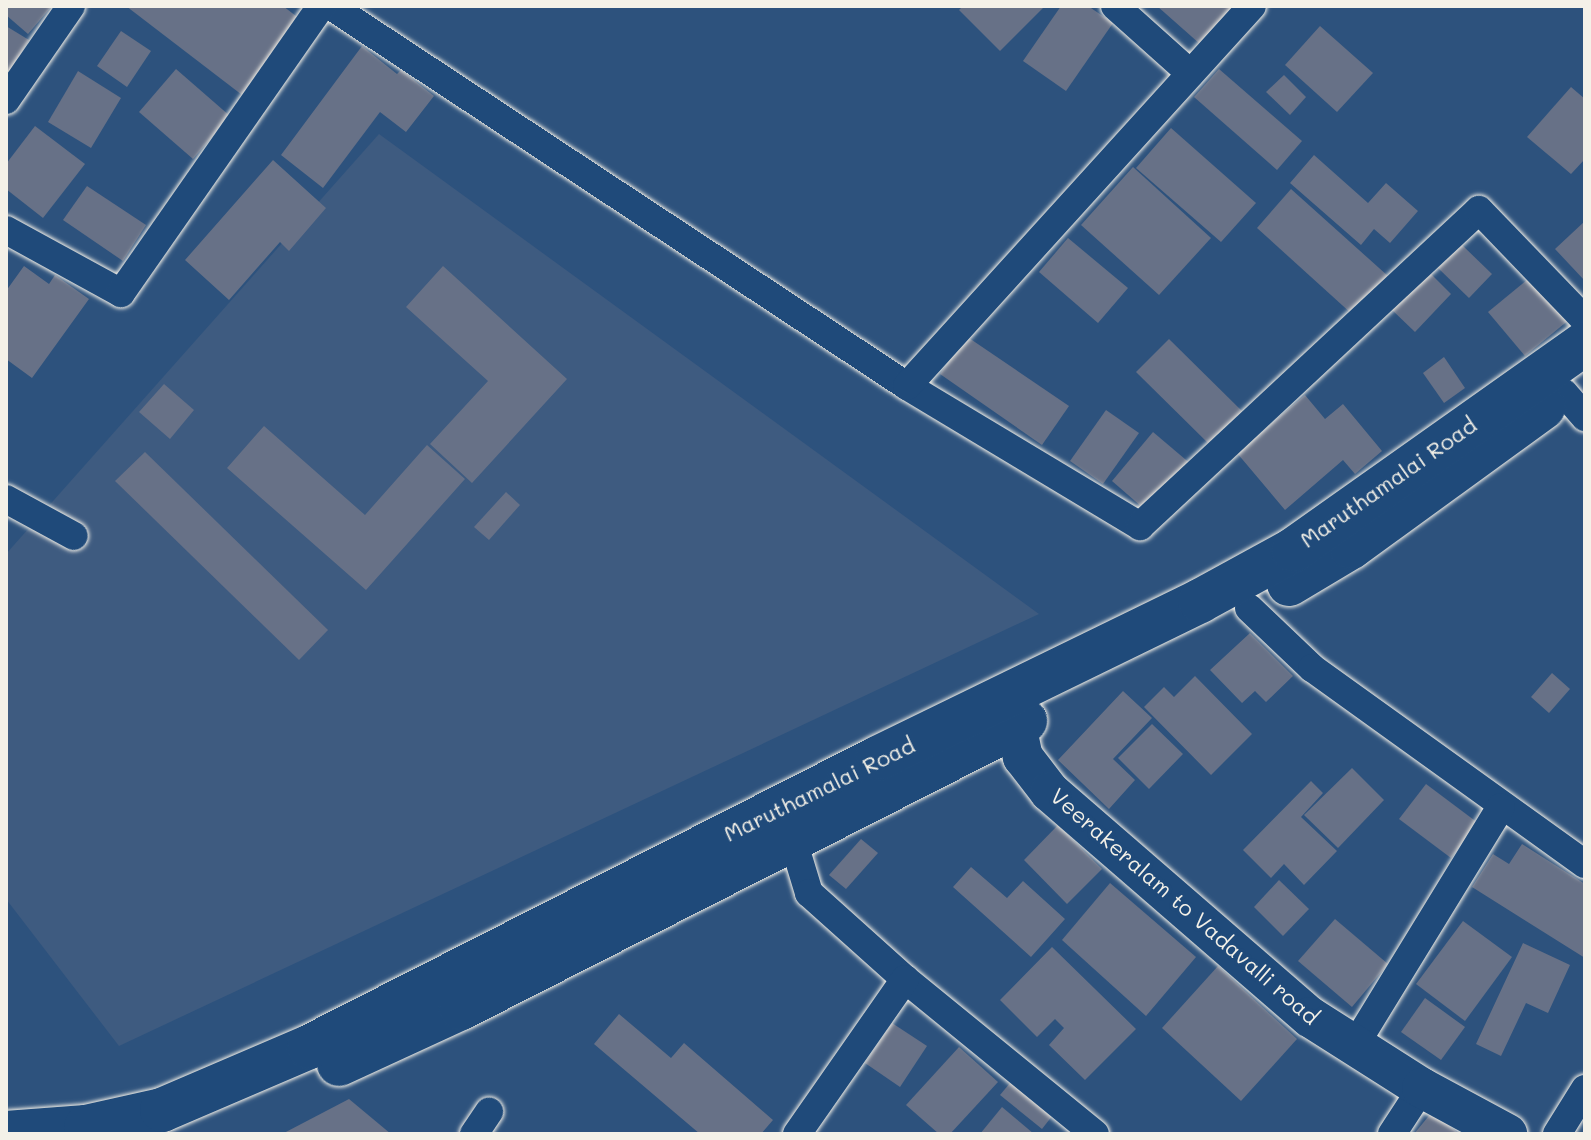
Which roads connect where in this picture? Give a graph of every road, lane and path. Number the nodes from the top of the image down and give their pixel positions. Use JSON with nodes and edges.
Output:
{"nodes":[{"id":1,"x":71,"y":6,"type":"edge"},
{"id":2,"x":321,"y":6,"type":"edge"},
{"id":3,"x":331,"y":6,"type":"edge"},
{"id":4,"x":1115,"y":6,"type":"edge"},
{"id":5,"x":1252,"y":6,"type":"edge"},
{"id":6,"x":1190,"y":73,"type":"junction"},
{"id":7,"x":6,"y":100,"type":"edge"},
{"id":8,"x":6,"y":230,"type":"edge"},
{"id":9,"x":1585,"y":320,"type":"edge"},
{"id":10,"x":1585,"y":343,"type":"edge"},
{"id":11,"x":907,"y":386,"type":"junction"},
{"id":12,"x":1578,"y":396,"type":"edge"},
{"id":13,"x":6,"y":499,"type":"edge"},
{"id":14,"x":74,"y":536,"type":"dead end"},
{"id":15,"x":1249,"y":608,"type":"junction"},
{"id":16,"x":1010,"y":712,"type":"junction"},
{"id":17,"x":1501,"y":807,"type":"junction"},
{"id":18,"x":792,"y":819,"type":"junction"},
{"id":19,"x":1585,"y":864,"type":"edge"},
{"id":20,"x":905,"y":979,"type":"junction"},
{"id":21,"x":1355,"y":1045,"type":"junction"},
{"id":22,"x":1422,"y":1088,"type":"junction"},
{"id":23,"x":1585,"y":1089,"type":"edge"},
{"id":24,"x":1081,"y":1129,"type":"edge"},
{"id":25,"x":6,"y":1133,"type":"edge"},
{"id":26,"x":185,"y":1134,"type":"edge"},
{"id":27,"x":797,"y":1134,"type":"edge"},
{"id":28,"x":1392,"y":1134,"type":"edge"},
{"id":29,"x":1507,"y":1134,"type":"edge"},
{"id":30,"x":1557,"y":1134,"type":"edge"}],
"edges":[{"from":1,"to":7,"type":"street"},
{"from":2,"to":8,"type":"street"},
{"from":3,"to":11,"type":"street"},
{"from":4,"to":6,"type":"street"},
{"from":5,"to":6,"type":"street"},
{"from":6,"to":11,"type":"street"},
{"from":9,"to":11,"type":"street"},
{"from":10,"to":16,"type":"main road","name":"Maruthamalai Road"},
{"from":12,"to":15,"type":"main road","name":"Maruthamalai Road"},
{"from":13,"to":14,"type":"street"},
{"from":15,"to":16,"type":"main road","name":"Maruthamalai Road"},
{"from":15,"to":17,"type":"street"},
{"from":16,"to":18,"type":"main road","name":"Maruthamalai Road"},
{"from":16,"to":21,"type":"street","name":"Veerakeralam to Vadavalli road"},
{"from":17,"to":19,"type":"street"},
{"from":17,"to":21,"type":"street"},
{"from":18,"to":20,"type":"street"},
{"from":18,"to":25,"type":"main road","name":"Maruthamalai Road"},
{"from":18,"to":26,"type":"main road","name":"Maruthamalai Road"},
{"from":20,"to":24,"type":"street"},
{"from":20,"to":27,"type":"street"},
{"from":21,"to":22,"type":"street","name":"Veerakeralam to Vadavalli road"},
{"from":22,"to":28,"type":"street"},
{"from":22,"to":29,"type":"street","name":"Veerakeralam to Vadavalli road"},
{"from":23,"to":30,"type":"street"}]}
